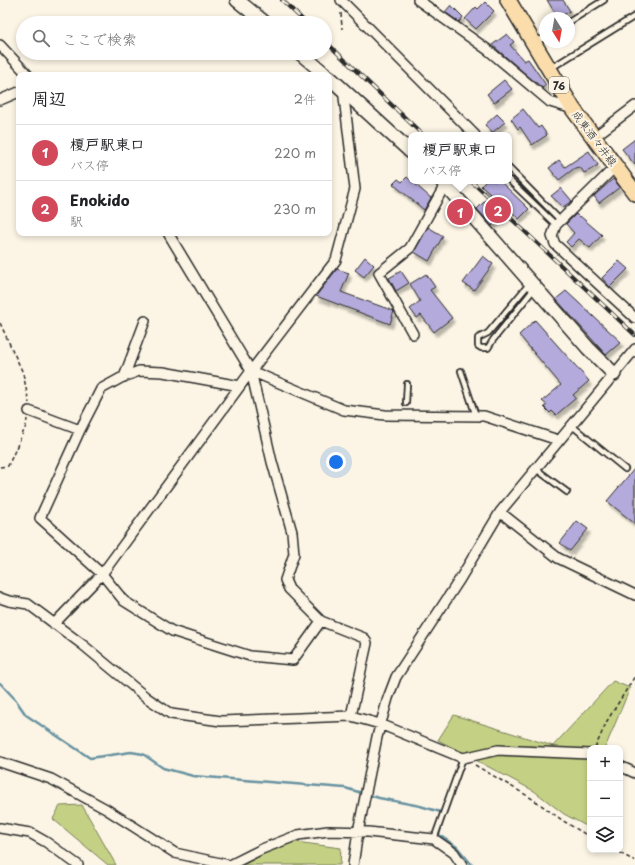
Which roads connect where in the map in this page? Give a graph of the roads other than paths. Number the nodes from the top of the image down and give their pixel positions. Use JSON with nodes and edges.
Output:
{"nodes":[{"id":1,"x":237,"y":0,"type":"edge"},
{"id":2,"x":418,"y":0,"type":"edge"},
{"id":3,"x":508,"y":0,"type":"edge"},
{"id":4,"x":604,"y":0,"type":"edge"},
{"id":5,"x":341,"y":4,"type":"edge"},
{"id":6,"x":256,"y":16,"type":"edge"},
{"id":7,"x":635,"y":16,"type":"edge"},
{"id":8,"x":575,"y":18,"type":"edge"},
{"id":9,"x":539,"y":40,"type":"edge"},
{"id":10,"x":0,"y":46,"type":"edge"},
{"id":11,"x":542,"y":48,"type":"edge"},
{"id":12,"x":308,"y":60,"type":"edge"},
{"id":13,"x":549,"y":69,"type":"junction"},
{"id":14,"x":25,"y":72,"type":"edge"},
{"id":15,"x":322,"y":72,"type":"edge"},
{"id":16,"x":332,"y":80,"type":"edge"},
{"id":17,"x":343,"y":89,"type":"junction"},
{"id":18,"x":16,"y":93,"type":"edge"},
{"id":19,"x":0,"y":100,"type":"edge"},
{"id":20,"x":635,"y":106,"type":"edge"},
{"id":21,"x":572,"y":109,"type":"junction"},
{"id":22,"x":472,"y":132,"type":"edge"},
{"id":23,"x":594,"y":137,"type":"junction"},
{"id":24,"x":408,"y":149,"type":"edge"},
{"id":25,"x":616,"y":166,"type":"junction"},
{"id":26,"x":512,"y":171,"type":"edge"},
{"id":27,"x":512,"y":183,"type":"edge"},
{"id":28,"x":443,"y":184,"type":"edge"},
{"id":29,"x":445,"y":184,"type":"edge"},
{"id":30,"x":633,"y":185,"type":"edge"},
{"id":31,"x":558,"y":223,"type":"junction"},
{"id":32,"x":170,"y":236,"type":"edge"},
{"id":33,"x":532,"y":285,"type":"junction"},
{"id":34,"x":635,"y":318,"type":"edge"},
{"id":35,"x":145,"y":321,"type":"dead end"},
{"id":36,"x":413,"y":334,"type":"dead end"},
{"id":37,"x":635,"y":349,"type":"edge"},
{"id":38,"x":251,"y":371,"type":"junction"},
{"id":39,"x":461,"y":371,"type":"dead end"},
{"id":40,"x":614,"y":374,"type":"junction"},
{"id":41,"x":124,"y":377,"type":"junction"},
{"id":42,"x":407,"y":384,"type":"dead end"},
{"id":43,"x":240,"y":386,"type":"junction"},
{"id":44,"x":406,"y":402,"type":"dead end"},
{"id":45,"x":29,"y":411,"type":"road end"},
{"id":46,"x":476,"y":416,"type":"junction"},
{"id":47,"x":571,"y":425,"type":"junction"},
{"id":48,"x":80,"y":430,"type":"junction"},
{"id":49,"x":558,"y":440,"type":"junction"},
{"id":50,"x":536,"y":469,"type":"junction"},
{"id":51,"x":625,"y":469,"type":"dead end"},
{"id":52,"x":567,"y":492,"type":"dead end"},
{"id":53,"x":500,"y":512,"type":"junction"},
{"id":54,"x":102,"y":574,"type":"junction"},
{"id":55,"x":635,"y":595,"type":"edge"},
{"id":56,"x":0,"y":598,"type":"edge"},
{"id":57,"x":321,"y":621,"type":"junction"},
{"id":58,"x":54,"y":624,"type":"junction"},
{"id":59,"x":352,"y":716,"type":"junction"},
{"id":60,"x":380,"y":724,"type":"junction"},
{"id":61,"x":587,"y":754,"type":"edge"},
{"id":62,"x":463,"y":758,"type":"junction"},
{"id":63,"x":0,"y":762,"type":"edge"},
{"id":64,"x":623,"y":767,"type":"edge"},
{"id":65,"x":635,"y":773,"type":"edge"},
{"id":66,"x":0,"y":828,"type":"edge"},
{"id":67,"x":358,"y":832,"type":"junction"},
{"id":68,"x":434,"y":839,"type":"junction"},
{"id":69,"x":78,"y":865,"type":"edge"},
{"id":70,"x":229,"y":865,"type":"edge"},
{"id":71,"x":353,"y":865,"type":"edge"},
{"id":72,"x":462,"y":865,"type":"edge"}],
"edges":[{"from":1,"to":6,"type":"street"},
{"from":2,"to":21,"type":"street"},
{"from":3,"to":9,"type":"main road","name":"成東酒々井線","number":"76"},
{"from":4,"to":8,"type":"lane"},
{"from":5,"to":22,"type":"street"},
{"from":7,"to":13,"type":"lane"},
{"from":10,"to":14,"type":"street"},
{"from":11,"to":13,"type":"main road","name":"成東酒々井線","number":"76"},
{"from":12,"to":15,"type":"street"},
{"from":13,"to":21,"type":"main road","name":"成東酒々井線","number":"76"},
{"from":16,"to":17,"type":"street"},
{"from":17,"to":24,"type":"street"},
{"from":17,"to":38,"type":"street"},
{"from":18,"to":19,"type":"street"},
{"from":20,"to":23,"type":"street"},
{"from":21,"to":23,"type":"main road","name":"成東酒々井線","number":"76"},
{"from":23,"to":25,"type":"main road","name":"成東酒々井線","number":"76"},
{"from":25,"to":30,"type":"main road","name":"成東酒々井線","number":"76"},
{"from":25,"to":31,"type":"street"},
{"from":26,"to":31,"type":"lane"},
{"from":27,"to":31,"type":"lane"},
{"from":28,"to":36,"type":"street"},
{"from":29,"to":33,"type":"street"},
{"from":31,"to":34,"type":"street"},
{"from":32,"to":38,"type":"street"},
{"from":33,"to":33,"type":"lane"},
{"from":33,"to":40,"type":"street"},
{"from":35,"to":41,"type":"street"},
{"from":37,"to":40,"type":"street"},
{"from":38,"to":43,"type":"street"},
{"from":38,"to":46,"type":"street"},
{"from":38,"to":57,"type":"street"},
{"from":39,"to":46,"type":"lane"},
{"from":40,"to":47,"type":"street"},
{"from":41,"to":43,"type":"street"},
{"from":41,"to":48,"type":"street"},
{"from":42,"to":44,"type":"lane"},
{"from":43,"to":54,"type":"street"},
{"from":45,"to":48,"type":"street"},
{"from":46,"to":49,"type":"street"},
{"from":47,"to":49,"type":"street"},
{"from":47,"to":51,"type":"lane"},
{"from":48,"to":54,"type":"street"},
{"from":49,"to":50,"type":"street"},
{"from":50,"to":52,"type":"lane"},
{"from":50,"to":53,"type":"street"},
{"from":53,"to":55,"type":"street"},
{"from":53,"to":60,"type":"street"},
{"from":54,"to":57,"type":"street"},
{"from":54,"to":58,"type":"street"},
{"from":56,"to":58,"type":"street"},
{"from":57,"to":59,"type":"street"},
{"from":58,"to":59,"type":"street"},
{"from":59,"to":60,"type":"street"},
{"from":60,"to":62,"type":"street"},
{"from":60,"to":67,"type":"street"},
{"from":61,"to":62,"type":"street"},
{"from":62,"to":68,"type":"lane"},
{"from":63,"to":70,"type":"street"},
{"from":64,"to":65,"type":"street"},
{"from":66,"to":69,"type":"street"},
{"from":67,"to":68,"type":"street"},
{"from":67,"to":70,"type":"street"},
{"from":67,"to":71,"type":"street"},
{"from":68,"to":72,"type":"street"}]}
